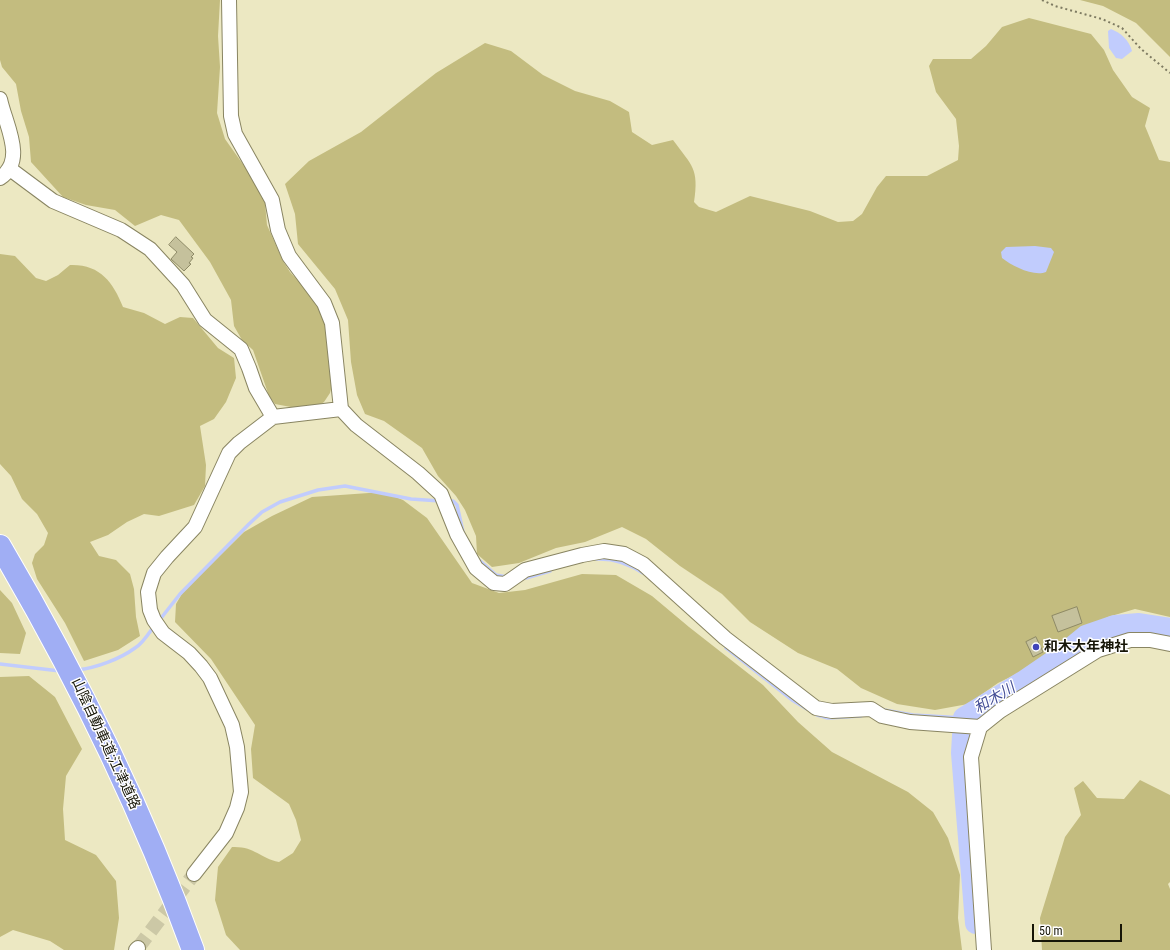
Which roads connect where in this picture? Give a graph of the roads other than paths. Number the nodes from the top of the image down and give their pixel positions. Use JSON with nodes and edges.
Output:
{"nodes":[{"id":1,"x":229,"y":0,"type":"edge"},
{"id":2,"x":0,"y":99,"type":"edge"},
{"id":3,"x":5,"y":173,"type":"edge"},
{"id":4,"x":341,"y":409,"type":"junction"},
{"id":5,"x":273,"y":417,"type":"junction"},
{"id":6,"x":0,"y":546,"type":"edge"},
{"id":7,"x":1170,"y":644,"type":"edge"},
{"id":8,"x":977,"y":727,"type":"junction"},
{"id":9,"x":194,"y":874,"type":"tunnel mouth"},
{"id":10,"x":193,"y":950,"type":"edge"},
{"id":11,"x":984,"y":950,"type":"edge"}],
"edges":[{"from":1,"to":4,"type":"street"},
{"from":2,"to":3,"type":"street"},
{"from":3,"to":5,"type":"street"},
{"from":4,"to":5,"type":"street"},
{"from":4,"to":8,"type":"street"},
{"from":5,"to":9,"type":"street"},
{"from":6,"to":10,"type":"highway","name":"山陰自動車道;江津道路"},
{"from":7,"to":8,"type":"street"},
{"from":8,"to":11,"type":"street"}]}
